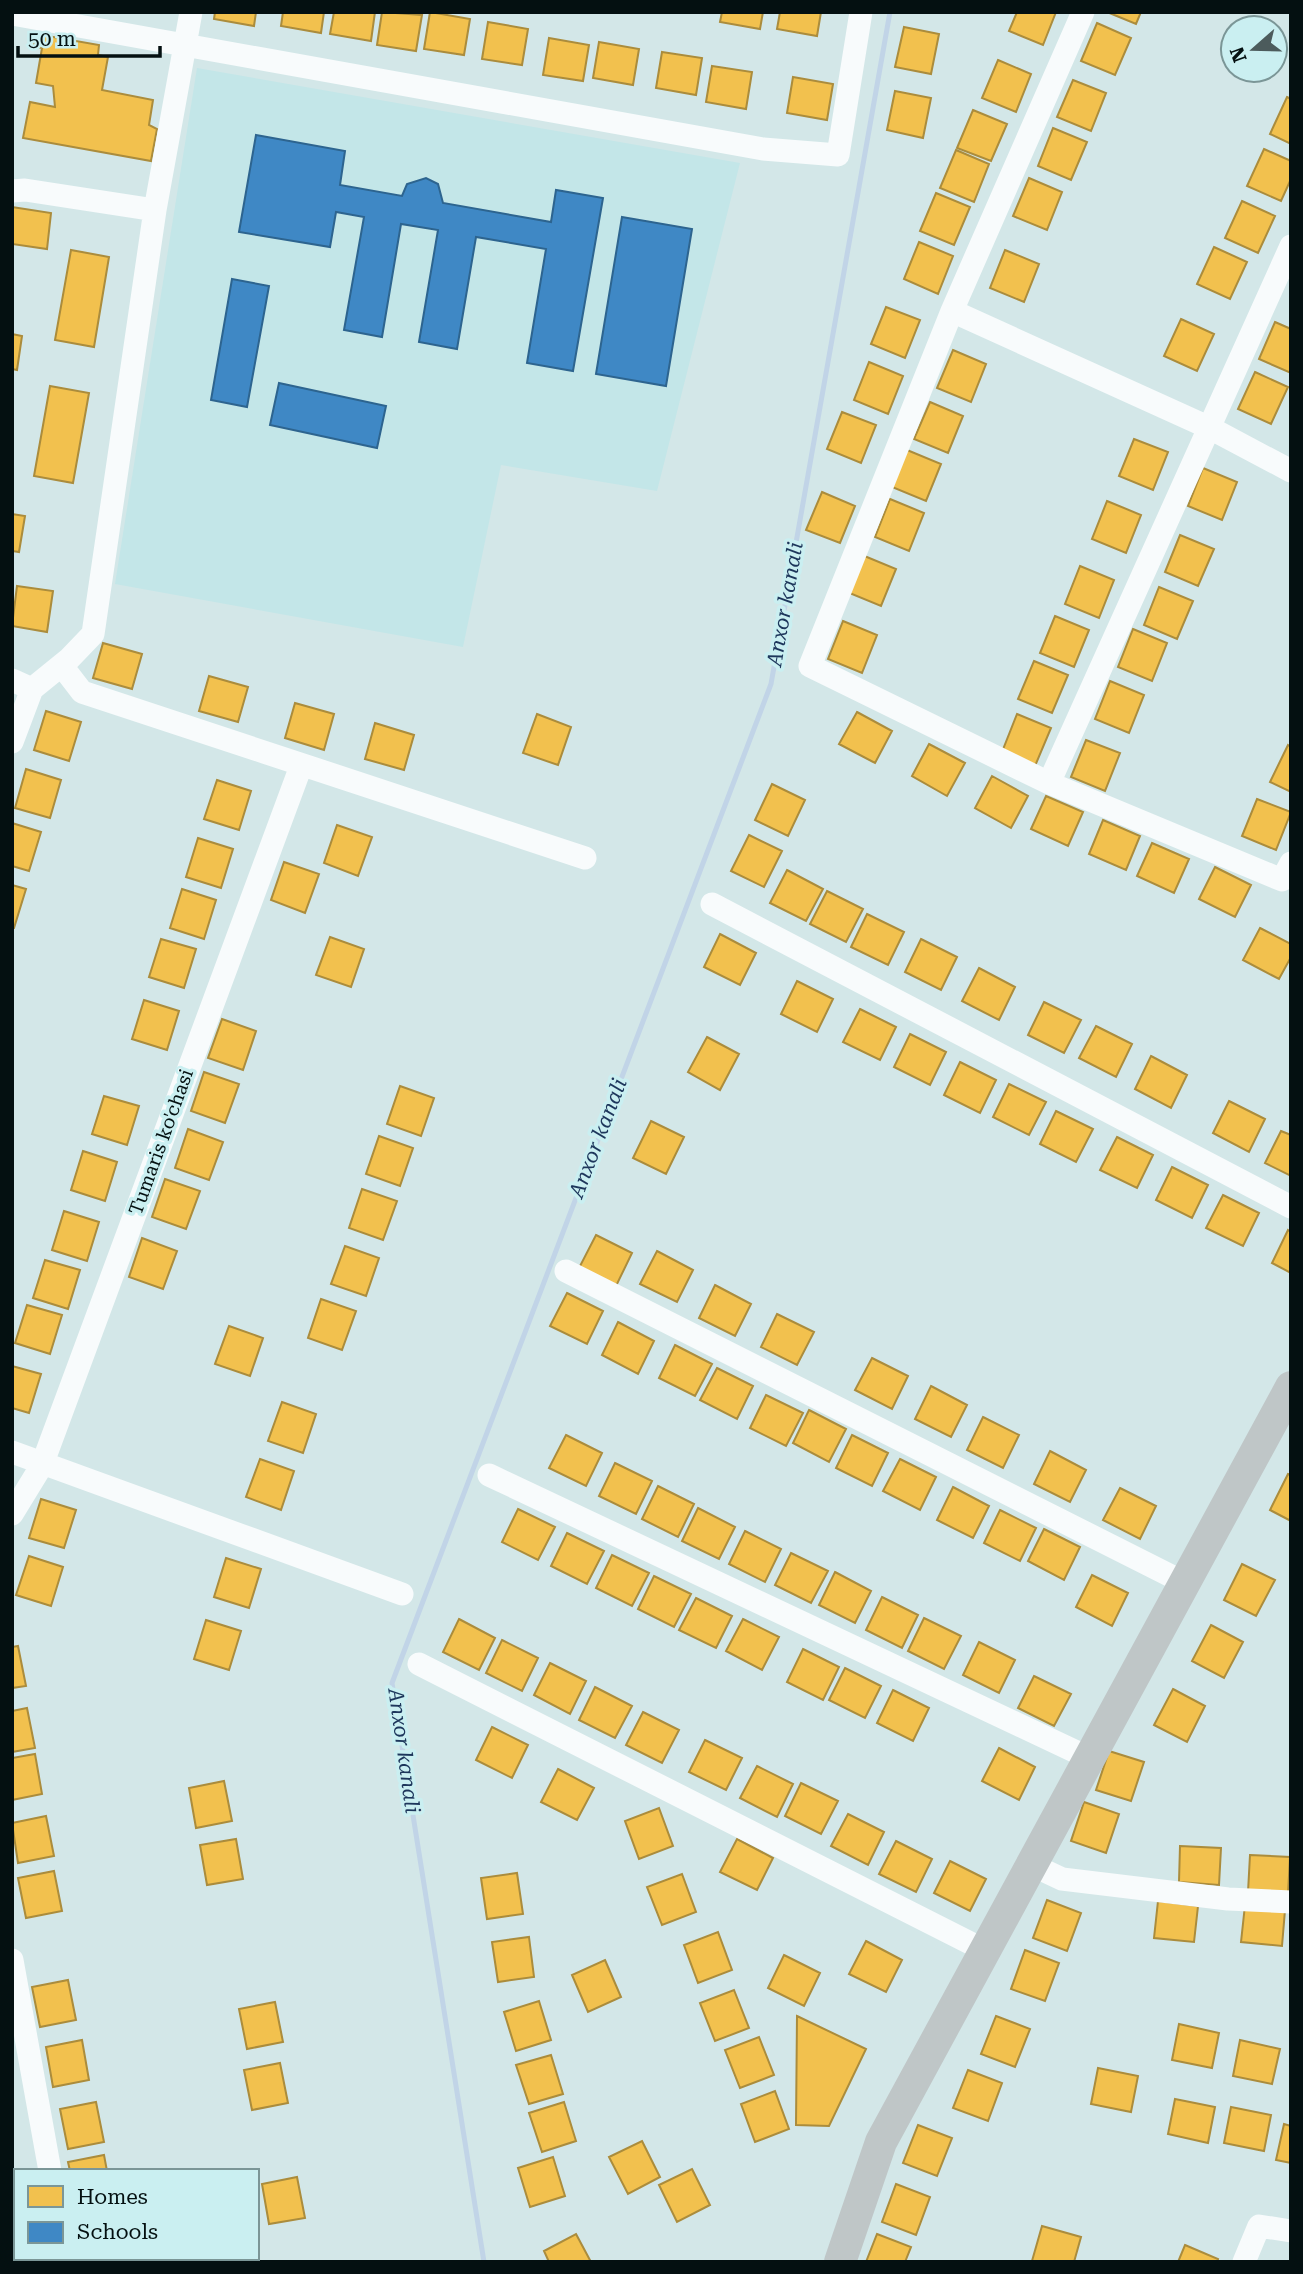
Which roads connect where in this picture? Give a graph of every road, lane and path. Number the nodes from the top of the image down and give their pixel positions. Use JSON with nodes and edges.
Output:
{"nodes":[{"id":1,"x":191,"y":12,"type":"edge"},
{"id":2,"x":862,"y":12,"type":"edge"},
{"id":3,"x":1083,"y":12,"type":"edge"},
{"id":4,"x":12,"y":14,"type":"edge"},
{"id":5,"x":187,"y":43,"type":"junction"},
{"id":6,"x":12,"y":191,"type":"edge"},
{"id":7,"x":155,"y":210,"type":"junction"},
{"id":8,"x":1291,"y":246,"type":"edge"},
{"id":9,"x":952,"y":311,"type":"junction"},
{"id":10,"x":1210,"y":428,"type":"junction"},
{"id":11,"x":1291,"y":471,"type":"edge"},
{"id":12,"x":62,"y":666,"type":"junction"},
{"id":13,"x":22,"y":685,"type":"edge"},
{"id":14,"x":12,"y":742,"type":"edge"},
{"id":15,"x":301,"y":766,"type":"junction"},
{"id":16,"x":1049,"y":783,"type":"junction"},
{"id":17,"x":585,"y":859,"type":"dead end"},
{"id":18,"x":1291,"y":863,"type":"edge"},
{"id":19,"x":712,"y":904,"type":"dead end"},
{"id":20,"x":1291,"y":1207,"type":"edge"},
{"id":21,"x":566,"y":1271,"type":"dead end"},
{"id":22,"x":1291,"y":1388,"type":"edge"},
{"id":23,"x":12,"y":1452,"type":"edge"},
{"id":24,"x":42,"y":1465,"type":"junction"},
{"id":25,"x":489,"y":1475,"type":"dead end"},
{"id":26,"x":12,"y":1514,"type":"edge"},
{"id":27,"x":1183,"y":1582,"type":"junction"},
{"id":28,"x":402,"y":1594,"type":"dead end"},
{"id":29,"x":419,"y":1664,"type":"dead end"},
{"id":30,"x":1087,"y":1757,"type":"junction"},
{"id":31,"x":1030,"y":1864,"type":"junction"},
{"id":32,"x":1291,"y":1902,"type":"edge"},
{"id":33,"x":984,"y":1950,"type":"junction"},
{"id":34,"x":12,"y":1960,"type":"edge"},
{"id":35,"x":50,"y":2169,"type":"edge"},
{"id":36,"x":1291,"y":2231,"type":"edge"},
{"id":37,"x":840,"y":2262,"type":"edge"},
{"id":38,"x":1244,"y":2262,"type":"edge"}],
"edges":[{"from":1,"to":5,"type":"street"},
{"from":2,"to":5,"type":"street"},
{"from":3,"to":9,"type":"street"},
{"from":4,"to":5,"type":"street"},
{"from":5,"to":7,"type":"street"},
{"from":6,"to":7,"type":"street"},
{"from":7,"to":12,"type":"street"},
{"from":8,"to":10,"type":"street"},
{"from":9,"to":10,"type":"street"},
{"from":9,"to":16,"type":"street"},
{"from":10,"to":11,"type":"street"},
{"from":10,"to":16,"type":"street"},
{"from":12,"to":13,"type":"street"},
{"from":12,"to":15,"type":"street"},
{"from":13,"to":14,"type":"street"},
{"from":15,"to":17,"type":"street"},
{"from":15,"to":24,"type":"street","name":"Tumaris ko'chasi"},
{"from":16,"to":18,"type":"street"},
{"from":19,"to":20,"type":"street"},
{"from":21,"to":27,"type":"street"},
{"from":22,"to":27,"type":"street"},
{"from":23,"to":24,"type":"street"},
{"from":24,"to":26,"type":"street","name":"Tumaris ko'chasi"},
{"from":24,"to":28,"type":"street"},
{"from":25,"to":30,"type":"street"},
{"from":27,"to":30,"type":"street"},
{"from":29,"to":33,"type":"street"},
{"from":30,"to":31,"type":"street"},
{"from":31,"to":32,"type":"street"},
{"from":31,"to":33,"type":"street"},
{"from":33,"to":37,"type":"street"},
{"from":34,"to":35,"type":"street"},
{"from":36,"to":38,"type":"street"}]}
